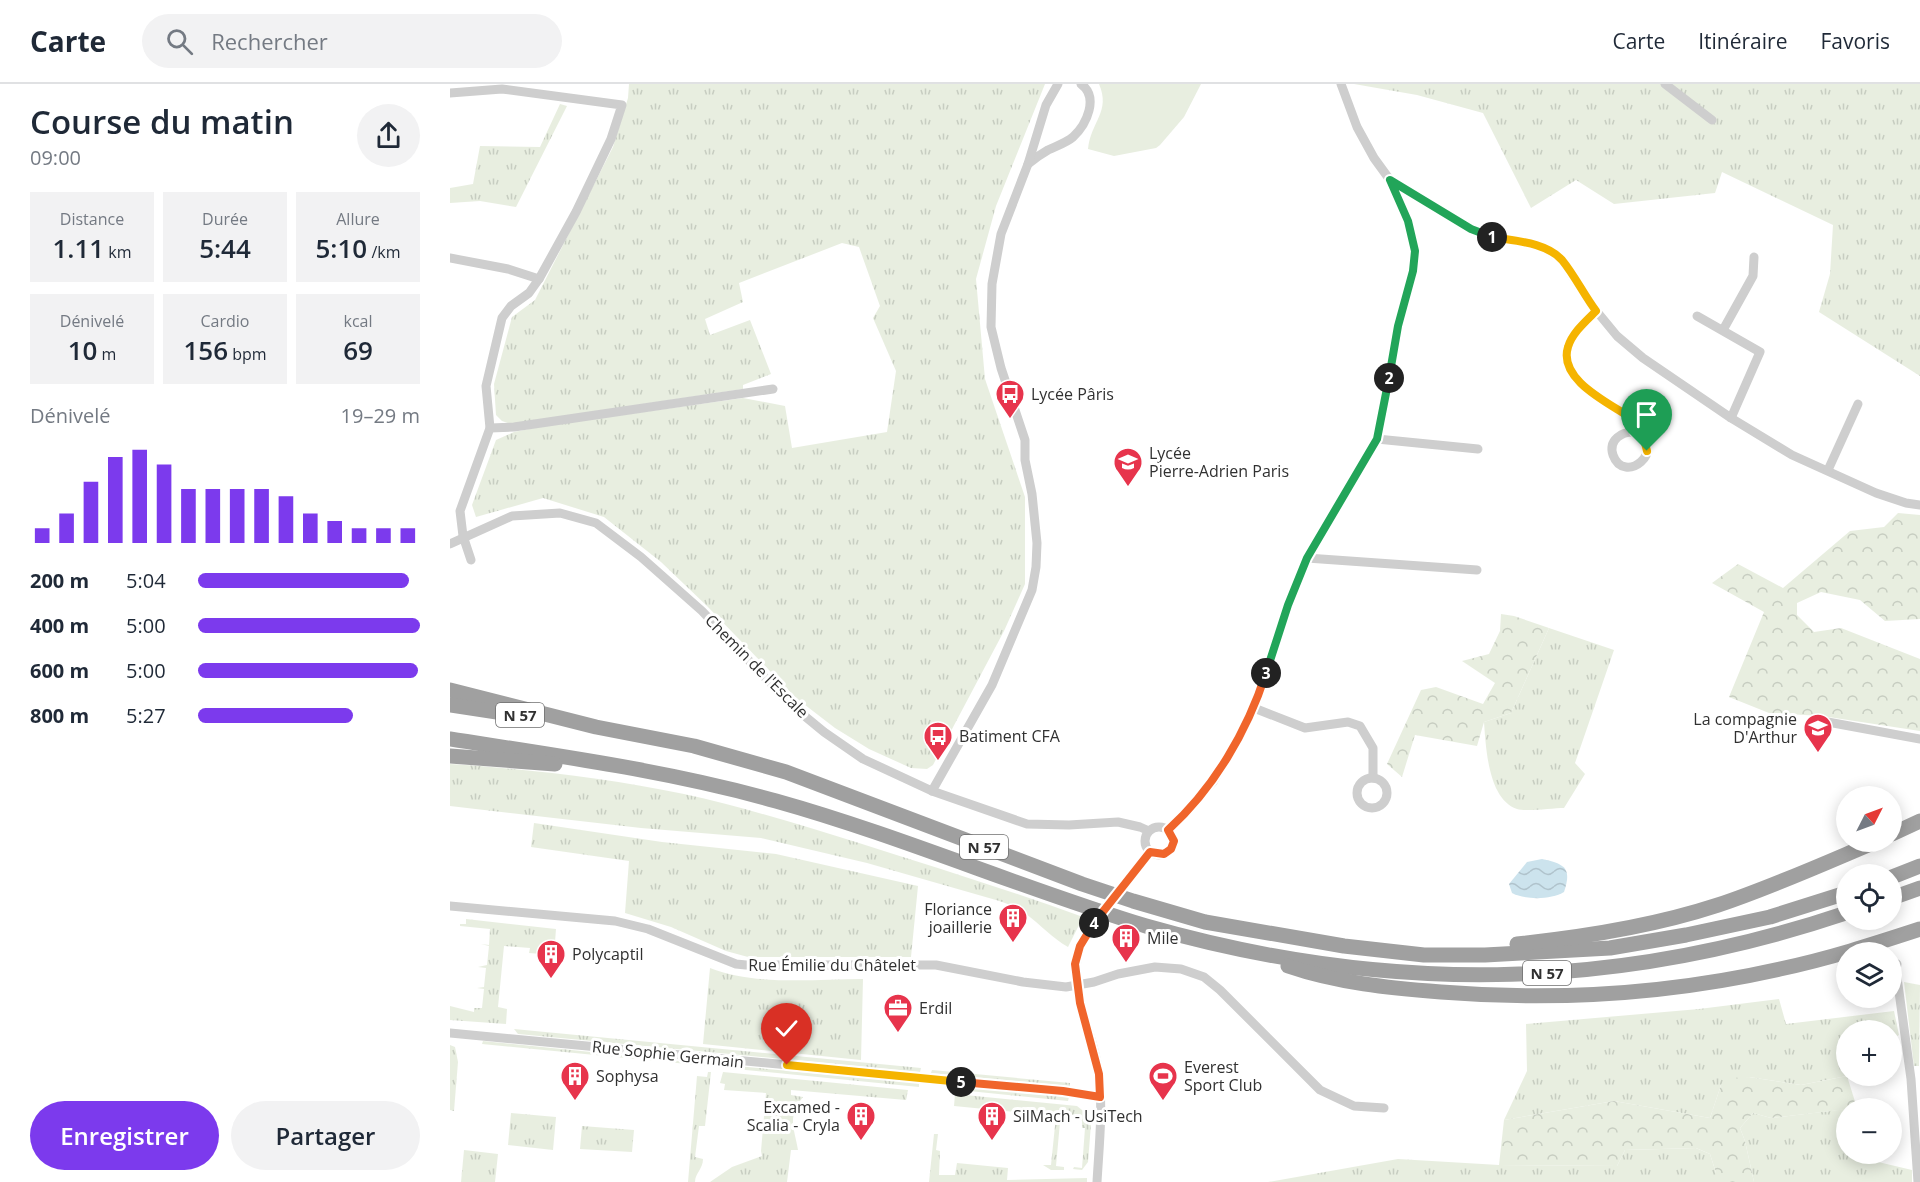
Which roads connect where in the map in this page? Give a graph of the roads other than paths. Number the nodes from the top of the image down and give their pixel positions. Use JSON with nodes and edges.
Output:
{"nodes":[{"id":1,"x":1058,"y":84,"type":"edge"},
{"id":2,"x":1081,"y":84,"type":"edge"},
{"id":3,"x":1341,"y":84,"type":"edge"},
{"id":4,"x":1665,"y":84,"type":"edge"},
{"id":5,"x":450,"y":93,"type":"edge"},
{"id":6,"x":1712,"y":120,"type":"dead end"},
{"id":7,"x":1028,"y":164,"type":"junction"},
{"id":8,"x":1390,"y":180,"type":"junction"},
{"id":9,"x":1754,"y":257,"type":"dead end"},
{"id":10,"x":450,"y":258,"type":"edge"},
{"id":11,"x":539,"y":279,"type":"junction"},
{"id":12,"x":1596,"y":311,"type":"junction"},
{"id":13,"x":1697,"y":316,"type":"dead end"},
{"id":14,"x":1723,"y":330,"type":"junction"},
{"id":15,"x":773,"y":388,"type":"dead end"},
{"id":16,"x":1858,"y":404,"type":"dead end"},
{"id":17,"x":1731,"y":418,"type":"junction"},
{"id":18,"x":490,"y":428,"type":"junction"},
{"id":19,"x":1635,"y":432,"type":"dead end"},
{"id":20,"x":1377,"y":439,"type":"junction"},
{"id":21,"x":1478,"y":449,"type":"dead end"},
{"id":22,"x":1828,"y":470,"type":"junction"},
{"id":23,"x":1920,"y":505,"type":"edge"},
{"id":24,"x":463,"y":536,"type":"junction"},
{"id":25,"x":450,"y":544,"type":"edge"},
{"id":26,"x":1307,"y":558,"type":"junction"},
{"id":27,"x":471,"y":560,"type":"dead end"},
{"id":28,"x":1477,"y":570,"type":"dead end"},
{"id":29,"x":450,"y":690,"type":"edge"},
{"id":30,"x":450,"y":705,"type":"edge"},
{"id":31,"x":1254,"y":708,"type":"junction"},
{"id":32,"x":1817,"y":720,"type":"dead end"},
{"id":33,"x":590,"y":726,"type":"junction"},
{"id":34,"x":450,"y":739,"type":"edge"},
{"id":35,"x":1920,"y":739,"type":"edge"},
{"id":36,"x":450,"y":756,"type":"edge"},
{"id":37,"x":637,"y":769,"type":"junction"},
{"id":38,"x":1373,"y":778,"type":"dead end"},
{"id":39,"x":932,"y":791,"type":"junction"},
{"id":40,"x":1920,"y":822,"type":"edge"},
{"id":41,"x":1168,"y":830,"type":"junction"},
{"id":42,"x":1902,"y":830,"type":"edge"},
{"id":43,"x":1149,"y":831,"type":"junction"},
{"id":44,"x":1150,"y":852,"type":"junction"},
{"id":45,"x":1851,"y":852,"type":"edge"},
{"id":46,"x":1920,"y":866,"type":"edge"},
{"id":47,"x":1902,"y":873,"type":"edge"},
{"id":48,"x":1920,"y":888,"type":"edge"},
{"id":49,"x":1902,"y":894,"type":"edge"},
{"id":50,"x":1836,"y":896,"type":"edge"},
{"id":51,"x":450,"y":906,"type":"edge"},
{"id":52,"x":1836,"y":916,"type":"edge"},
{"id":53,"x":1920,"y":929,"type":"edge"},
{"id":54,"x":1243,"y":951,"type":"junction"},
{"id":55,"x":1383,"y":951,"type":"junction"},
{"id":56,"x":1077,"y":986,"type":"junction"},
{"id":57,"x":1902,"y":1004,"type":"edge"},
{"id":58,"x":450,"y":1033,"type":"edge"},
{"id":59,"x":1915,"y":1077,"type":"edge"},
{"id":60,"x":1100,"y":1097,"type":"junction"},
{"id":61,"x":1384,"y":1108,"type":"dead end"},
{"id":62,"x":1097,"y":1182,"type":"edge"},
{"id":63,"x":1918,"y":1182,"type":"edge"}],
"edges":[{"from":1,"to":7,"type":"street"},
{"from":2,"to":7,"type":"street"},
{"from":3,"to":8,"type":"street"},
{"from":4,"to":6,"type":"street"},
{"from":5,"to":11,"type":"street"},
{"from":7,"to":39,"type":"street"},
{"from":8,"to":12,"type":"street"},
{"from":8,"to":20,"type":"street"},
{"from":9,"to":14,"type":"street"},
{"from":10,"to":11,"type":"street"},
{"from":11,"to":18,"type":"street"},
{"from":12,"to":17,"type":"street"},
{"from":12,"to":19,"type":"street"},
{"from":13,"to":14,"type":"street"},
{"from":14,"to":17,"type":"street"},
{"from":15,"to":18,"type":"street"},
{"from":16,"to":22,"type":"street"},
{"from":17,"to":22,"type":"street"},
{"from":18,"to":24,"type":"street"},
{"from":20,"to":21,"type":"street"},
{"from":20,"to":26,"type":"street"},
{"from":22,"to":23,"type":"street"},
{"from":24,"to":25,"type":"street","name":"Chemin de l'Escale"},
{"from":24,"to":27,"type":"street"},
{"from":24,"to":39,"type":"street","name":"Chemin de l'Escale"},
{"from":26,"to":28,"type":"street"},
{"from":26,"to":31,"type":"street"},
{"from":29,"to":33,"type":"highway"},
{"from":30,"to":33,"type":"highway","number":"N 57"},
{"from":31,"to":38,"type":"street"},
{"from":31,"to":41,"type":"street"},
{"from":32,"to":35,"type":"street"},
{"from":33,"to":55,"type":"highway","number":"N 57"},
{"from":34,"to":37,"type":"highway","number":"N 57"},
{"from":36,"to":37,"type":"highway"},
{"from":37,"to":54,"type":"highway","number":"N 57"},
{"from":39,"to":43,"type":"street","name":"Chemin de l'Escale"},
{"from":40,"to":42,"type":"highway"},
{"from":41,"to":43,"type":"street"},
{"from":41,"to":44,"type":"street"},
{"from":43,"to":44,"type":"street"},
{"from":44,"to":56,"type":"street","bridge":true},
{"from":45,"to":55,"type":"highway"},
{"from":46,"to":47,"type":"highway"},
{"from":48,"to":49,"type":"highway"},
{"from":50,"to":55,"type":"highway","number":"N 57"},
{"from":51,"to":56,"type":"street","name":"Rue Émilie du Châtelet"},
{"from":52,"to":54,"type":"highway","number":"N 57"},
{"from":53,"to":54,"type":"highway"},
{"from":56,"to":60,"type":"street"},
{"from":56,"to":61,"type":"street","name":"Rue Émilie du Châtelet"},
{"from":57,"to":59,"type":"street"},
{"from":58,"to":60,"type":"street","name":"Rue Sophie Germain"},
{"from":59,"to":63,"type":"street"},
{"from":60,"to":62,"type":"street"}]}
